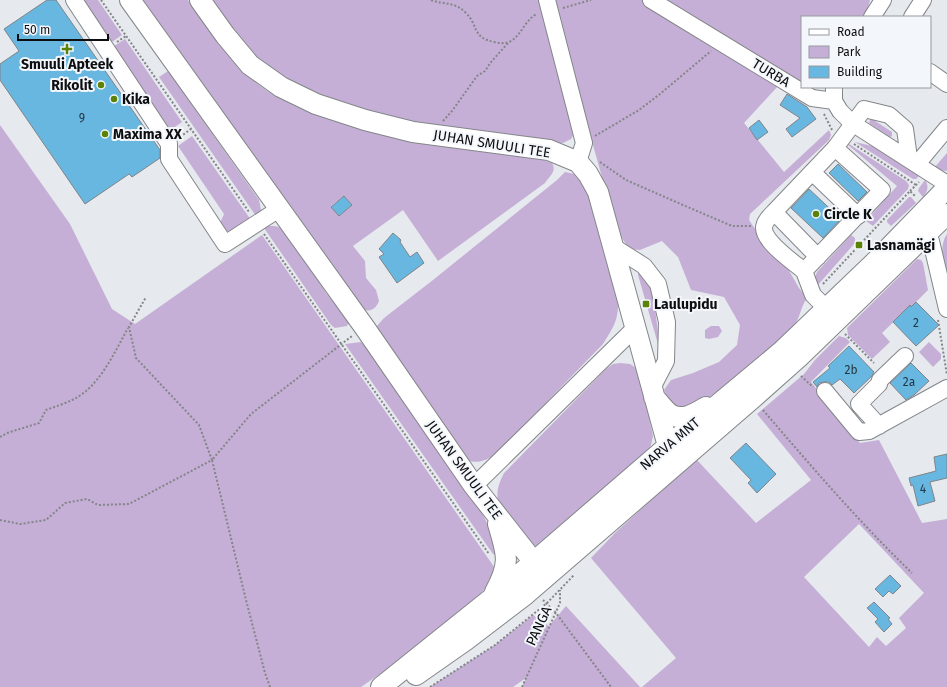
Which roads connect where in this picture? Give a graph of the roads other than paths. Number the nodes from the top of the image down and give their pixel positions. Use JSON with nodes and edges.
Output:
{"nodes":[{"id":1,"x":74,"y":0,"type":"edge"},
{"id":2,"x":130,"y":0,"type":"edge"},
{"id":3,"x":200,"y":0,"type":"edge"},
{"id":4,"x":651,"y":0,"type":"edge"},
{"id":5,"x":883,"y":0,"type":"edge"},
{"id":6,"x":923,"y":0,"type":"edge"},
{"id":7,"x":548,"y":6,"type":"edge"},
{"id":8,"x":873,"y":16,"type":"edge"},
{"id":9,"x":913,"y":16,"type":"edge"},
{"id":10,"x":931,"y":73,"type":"edge"},
{"id":11,"x":947,"y":84,"type":"edge"},
{"id":12,"x":834,"y":94,"type":"edge"},
{"id":13,"x":852,"y":123,"type":"junction"},
{"id":14,"x":947,"y":128,"type":"edge"},
{"id":15,"x":835,"y":148,"type":"junction"},
{"id":16,"x":581,"y":151,"type":"junction"},
{"id":17,"x":913,"y":161,"type":"junction"},
{"id":18,"x":812,"y":172,"type":"junction"},
{"id":19,"x":947,"y":184,"type":"edge"},
{"id":20,"x":947,"y":188,"type":"edge"},
{"id":21,"x":279,"y":209,"type":"junction"},
{"id":22,"x":774,"y":212,"type":"junction"},
{"id":23,"x":947,"y":214,"type":"edge"},
{"id":24,"x":858,"y":216,"type":"junction"},
{"id":25,"x":919,"y":229,"type":"junction"},
{"id":26,"x":614,"y":247,"type":"junction"},
{"id":27,"x":818,"y":257,"type":"junction"},
{"id":28,"x":804,"y":271,"type":"junction"},
{"id":29,"x":827,"y":309,"type":"junction"},
{"id":30,"x":947,"y":309,"type":"edge"},
{"id":31,"x":636,"y":327,"type":"junction"},
{"id":32,"x":905,"y":356,"type":"dead end"},
{"id":33,"x":947,"y":388,"type":"edge"},
{"id":34,"x":825,"y":391,"type":"dead end"},
{"id":35,"x":733,"y":392,"type":"junction"},
{"id":36,"x":653,"y":393,"type":"junction"},
{"id":37,"x":879,"y":426,"type":"junction"},
{"id":38,"x":668,"y":446,"type":"junction"},
{"id":39,"x":653,"y":484,"type":"junction"},
{"id":40,"x":474,"y":486,"type":"junction"},
{"id":41,"x":495,"y":514,"type":"junction"},
{"id":42,"x":533,"y":562,"type":"junction"},
{"id":43,"x":556,"y":568,"type":"junction"},
{"id":44,"x":492,"y":598,"type":"junction"},
{"id":45,"x":381,"y":687,"type":"edge"},
{"id":46,"x":399,"y":687,"type":"edge"}],
"edges":[{"from":1,"to":21,"type":"street"},
{"from":2,"to":21,"type":"main road","name":"JUHAN SMUULI TEE"},
{"from":3,"to":16,"type":"main road","name":"JUHAN SMUULI TEE"},
{"from":4,"to":12,"type":"street","name":"TURBA"},
{"from":5,"to":8,"type":"street"},
{"from":6,"to":9,"type":"street"},
{"from":7,"to":16,"type":"street"},
{"from":10,"to":11,"type":"street"},
{"from":12,"to":13,"type":"street","name":"TURBA"},
{"from":13,"to":15,"type":"street"},
{"from":13,"to":17,"type":"street","name":"TURBA"},
{"from":13,"to":17,"type":"street"},
{"from":14,"to":17,"type":"street"},
{"from":15,"to":18,"type":"street"},
{"from":15,"to":24,"type":"street"},
{"from":16,"to":26,"type":"main road"},
{"from":17,"to":19,"type":"street","name":"TURBA"},
{"from":18,"to":22,"type":"street"},
{"from":18,"to":24,"type":"street"},
{"from":20,"to":25,"type":"main road","name":"NARVA MNT"},
{"from":21,"to":40,"type":"main road","name":"JUHAN SMUULI TEE"},
{"from":22,"to":27,"type":"street"},
{"from":22,"to":28,"type":"street"},
{"from":23,"to":25,"type":"main road","name":"NARVA MNT"},
{"from":24,"to":27,"type":"street"},
{"from":25,"to":29,"type":"main road","name":"NARVA MNT"},
{"from":25,"to":30,"type":"street"},
{"from":25,"to":39,"type":"main road","name":"NARVA MNT"},
{"from":26,"to":31,"type":"main road"},
{"from":26,"to":36,"type":"street"},
{"from":27,"to":28,"type":"street"},
{"from":28,"to":29,"type":"street"},
{"from":29,"to":35,"type":"main road","name":"NARVA MNT"},
{"from":31,"to":36,"type":"main road"},
{"from":31,"to":40,"type":"street"},
{"from":32,"to":37,"type":"street"},
{"from":33,"to":37,"type":"street"},
{"from":34,"to":37,"type":"street"},
{"from":35,"to":36,"type":"main road"},
{"from":35,"to":38,"type":"main road","name":"NARVA MNT"},
{"from":36,"to":38,"type":"main road"},
{"from":38,"to":39,"type":"main road"},
{"from":38,"to":42,"type":"main road","name":"NARVA MNT"},
{"from":39,"to":43,"type":"main road","name":"NARVA MNT"},
{"from":40,"to":41,"type":"main road","name":"JUHAN SMUULI TEE"},
{"from":41,"to":42,"type":"main road","name":"JUHAN SMUULI TEE"},
{"from":41,"to":44,"type":"main road"},
{"from":42,"to":43,"type":"main road"},
{"from":42,"to":44,"type":"main road","name":"NARVA MNT"},
{"from":43,"to":46,"type":"main road","name":"NARVA MNT"},
{"from":44,"to":45,"type":"main road","name":"NARVA MNT"}]}
